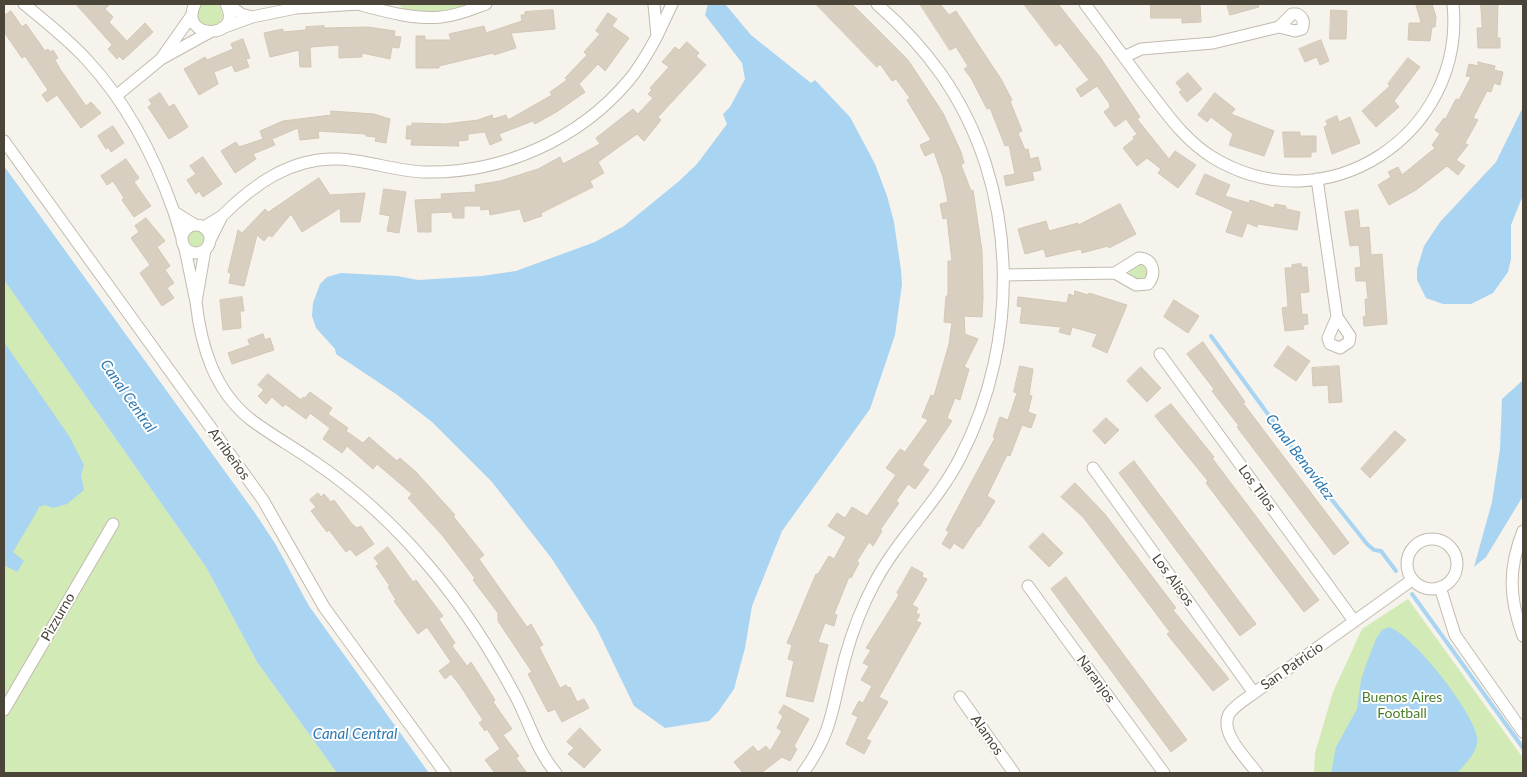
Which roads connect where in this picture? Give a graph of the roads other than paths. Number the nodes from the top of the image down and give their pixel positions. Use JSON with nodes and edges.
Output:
{"nodes":[{"id":1,"x":24,"y":4,"type":"edge"},
{"id":2,"x":227,"y":4,"type":"edge"},
{"id":3,"x":358,"y":4,"type":"edge"},
{"id":4,"x":397,"y":4,"type":"edge"},
{"id":5,"x":486,"y":4,"type":"edge"},
{"id":6,"x":654,"y":4,"type":"edge"},
{"id":7,"x":670,"y":4,"type":"edge"},
{"id":8,"x":877,"y":4,"type":"edge"},
{"id":9,"x":1085,"y":4,"type":"edge"},
{"id":10,"x":1453,"y":4,"type":"edge"},
{"id":11,"x":474,"y":6,"type":"edge"},
{"id":12,"x":193,"y":9,"type":"edge"},
{"id":13,"x":404,"y":14,"type":"junction"},
{"id":14,"x":252,"y":17,"type":"junction"},
{"id":15,"x":1279,"y":27,"type":"dead end"},
{"id":16,"x":222,"y":28,"type":"junction"},
{"id":17,"x":210,"y":32,"type":"junction"},
{"id":18,"x":657,"y":36,"type":"junction"},
{"id":19,"x":1124,"y":57,"type":"junction"},
{"id":20,"x":161,"y":59,"type":"junction"},
{"id":21,"x":116,"y":96,"type":"junction"},
{"id":22,"x":4,"y":141,"type":"edge"},
{"id":23,"x":1317,"y":179,"type":"junction"},
{"id":24,"x":174,"y":212,"type":"junction"},
{"id":25,"x":222,"y":216,"type":"junction"},
{"id":26,"x":199,"y":226,"type":"junction"},
{"id":27,"x":183,"y":243,"type":"junction"},
{"id":28,"x":208,"y":245,"type":"junction"},
{"id":29,"x":1115,"y":273,"type":"dead end"},
{"id":30,"x":1004,"y":275,"type":"junction"},
{"id":31,"x":196,"y":302,"type":"junction"},
{"id":32,"x":1337,"y":317,"type":"dead end"},
{"id":33,"x":1160,"y":354,"type":"dead end"},
{"id":34,"x":1093,"y":468,"type":"dead end"},
{"id":35,"x":113,"y":524,"type":"dead end"},
{"id":36,"x":1523,"y":532,"type":"edge"},
{"id":37,"x":1412,"y":580,"type":"junction"},
{"id":38,"x":1028,"y":586,"type":"dead end"},
{"id":39,"x":1440,"y":587,"type":"junction"},
{"id":40,"x":1354,"y":621,"type":"junction"},
{"id":41,"x":1523,"y":636,"type":"edge"},
{"id":42,"x":1254,"y":693,"type":"junction"},
{"id":43,"x":960,"y":697,"type":"dead end"},
{"id":44,"x":4,"y":710,"type":"edge"},
{"id":45,"x":1523,"y":732,"type":"edge"},
{"id":46,"x":445,"y":773,"type":"edge"},
{"id":47,"x":556,"y":773,"type":"edge"},
{"id":48,"x":803,"y":773,"type":"edge"},
{"id":49,"x":1014,"y":773,"type":"edge"},
{"id":50,"x":1164,"y":773,"type":"edge"},
{"id":51,"x":1257,"y":773,"type":"edge"}],
"edges":[{"from":1,"to":21,"type":"street"},
{"from":2,"to":14,"type":"street"},
{"from":2,"to":16,"type":"street"},
{"from":3,"to":13,"type":"street"},
{"from":3,"to":14,"type":"street"},
{"from":4,"to":13,"type":"street"},
{"from":5,"to":11,"type":"street"},
{"from":6,"to":7,"type":"street"},
{"from":6,"to":18,"type":"street"},
{"from":7,"to":18,"type":"street"},
{"from":8,"to":30,"type":"street"},
{"from":9,"to":19,"type":"street"},
{"from":10,"to":23,"type":"street"},
{"from":11,"to":13,"type":"street"},
{"from":12,"to":17,"type":"street"},
{"from":12,"to":20,"type":"street"},
{"from":14,"to":16,"type":"street"},
{"from":15,"to":19,"type":"street"},
{"from":16,"to":17,"type":"street"},
{"from":17,"to":20,"type":"street"},
{"from":18,"to":25,"type":"street"},
{"from":19,"to":23,"type":"street"},
{"from":20,"to":21,"type":"street"},
{"from":21,"to":24,"type":"street"},
{"from":22,"to":46,"type":"street","name":"Arribeños"},
{"from":23,"to":32,"type":"street"},
{"from":24,"to":26,"type":"street"},
{"from":24,"to":27,"type":"street"},
{"from":25,"to":26,"type":"street"},
{"from":25,"to":28,"type":"street"},
{"from":26,"to":27,"type":"street"},
{"from":26,"to":28,"type":"street"},
{"from":27,"to":28,"type":"street"},
{"from":27,"to":31,"type":"street"},
{"from":28,"to":31,"type":"street"},
{"from":29,"to":30,"type":"street"},
{"from":30,"to":48,"type":"street"},
{"from":31,"to":47,"type":"street"},
{"from":33,"to":40,"type":"street","name":"Los Tilos"},
{"from":34,"to":42,"type":"street","name":"Los Alisos"},
{"from":35,"to":44,"type":"street","name":"Pizzurno"},
{"from":36,"to":41,"type":"street"},
{"from":37,"to":39,"type":"street"},
{"from":37,"to":39,"type":"street"},
{"from":37,"to":40,"type":"street","name":"San Patricio"},
{"from":38,"to":50,"type":"street","name":"Naranjos"},
{"from":39,"to":45,"type":"street"},
{"from":40,"to":42,"type":"street","name":"San Patricio"},
{"from":42,"to":51,"type":"street","name":"San Patricio"},
{"from":43,"to":49,"type":"street","name":"Alamos"}]}
